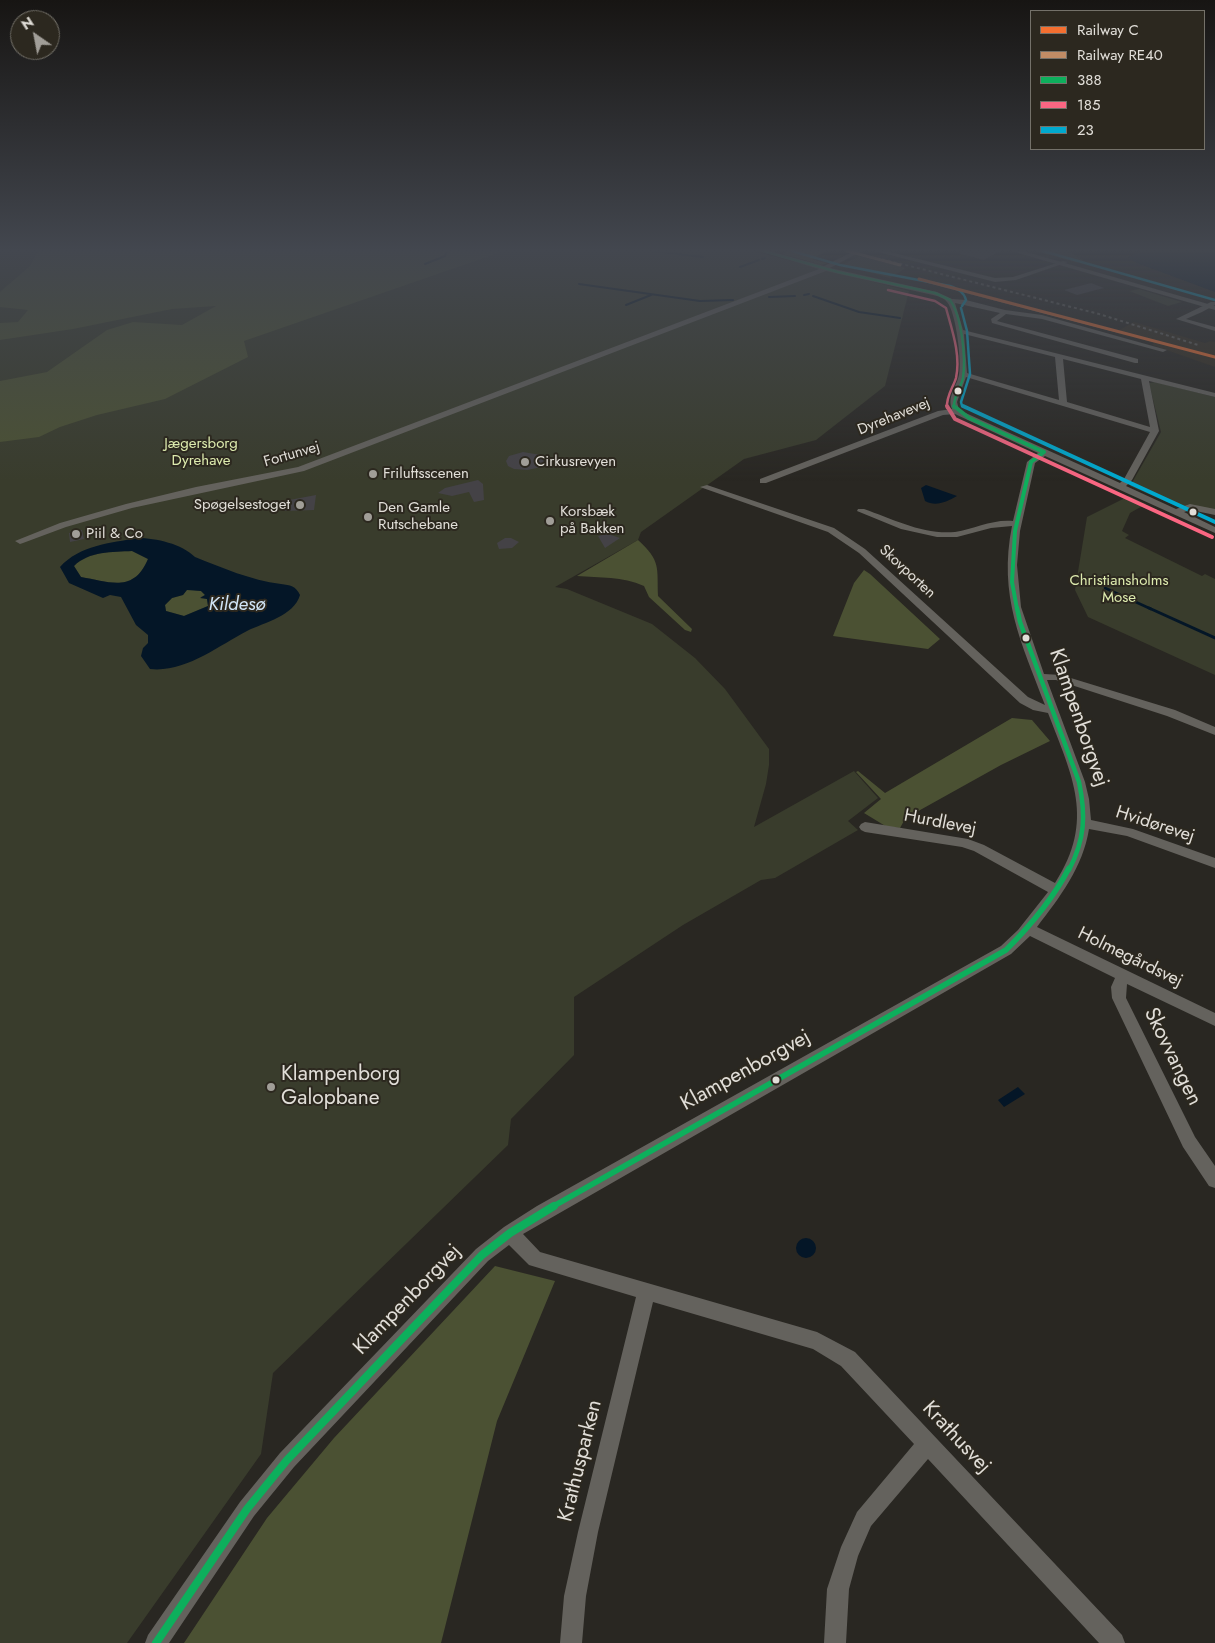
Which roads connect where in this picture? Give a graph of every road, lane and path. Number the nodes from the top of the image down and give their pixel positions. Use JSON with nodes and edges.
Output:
{"nodes":[{"id":1,"x":673,"y":328,"type":"edge"},
{"id":2,"x":959,"y":328,"type":"edge"},
{"id":3,"x":1015,"y":328,"type":"edge"},
{"id":4,"x":1081,"y":328,"type":"edge"},
{"id":5,"x":960,"y":332,"type":"junction"},
{"id":6,"x":1163,"y":350,"type":"dead end"},
{"id":7,"x":1059,"y":356,"type":"junction"},
{"id":8,"x":1136,"y":361,"type":"dead end"},
{"id":9,"x":963,"y":374,"type":"junction"},
{"id":10,"x":1145,"y":378,"type":"junction"},
{"id":11,"x":1215,"y":395,"type":"edge"},
{"id":12,"x":1062,"y":403,"type":"junction"},
{"id":13,"x":956,"y":411,"type":"junction"},
{"id":14,"x":1155,"y":431,"type":"junction"},
{"id":15,"x":1044,"y":452,"type":"junction"},
{"id":16,"x":764,"y":481,"type":"dead end"},
{"id":17,"x":704,"y":487,"type":"dead end"},
{"id":18,"x":1121,"y":487,"type":"junction"},
{"id":19,"x":861,"y":511,"type":"dead end"},
{"id":20,"x":1177,"y":512,"type":"junction"},
{"id":21,"x":1215,"y":512,"type":"edge"},
{"id":22,"x":1017,"y":524,"type":"junction"},
{"id":23,"x":1215,"y":530,"type":"edge"},
{"id":24,"x":20,"y":541,"type":"dead end"},
{"id":25,"x":1040,"y":677,"type":"junction"},
{"id":26,"x":1053,"y":710,"type":"junction"},
{"id":27,"x":1215,"y":731,"type":"edge"},
{"id":28,"x":1084,"y":823,"type":"junction"},
{"id":29,"x":865,"y":827,"type":"dead end"},
{"id":30,"x":1215,"y":863,"type":"edge"},
{"id":31,"x":1057,"y":890,"type":"junction"},
{"id":32,"x":1028,"y":929,"type":"junction"},
{"id":33,"x":1123,"y":975,"type":"junction"},
{"id":34,"x":1215,"y":1020,"type":"edge"},
{"id":35,"x":1215,"y":1180,"type":"edge"},
{"id":36,"x":510,"y":1233,"type":"junction"},
{"id":37,"x":647,"y":1291,"type":"junction"},
{"id":38,"x":928,"y":1443,"type":"junction"},
{"id":39,"x":156,"y":1643,"type":"edge"},
{"id":40,"x":571,"y":1643,"type":"edge"},
{"id":41,"x":834,"y":1643,"type":"edge"},
{"id":42,"x":1114,"y":1643,"type":"edge"}],
"edges":[{"from":1,"to":24,"type":"street","name":"Fortunvej"},
{"from":2,"to":5,"type":"street","name":"Dyrehavevej"},
{"from":3,"to":8,"type":"street"},
{"from":4,"to":6,"type":"street"},
{"from":5,"to":7,"type":"street"},
{"from":5,"to":9,"type":"street","name":"Dyrehavevej"},
{"from":7,"to":10,"type":"street"},
{"from":7,"to":12,"type":"street"},
{"from":9,"to":12,"type":"street"},
{"from":9,"to":13,"type":"street","name":"Dyrehavevej"},
{"from":10,"to":11,"type":"street"},
{"from":10,"to":14,"type":"street"},
{"from":12,"to":14,"type":"street"},
{"from":13,"to":15,"type":"street"},
{"from":13,"to":16,"type":"street","name":"Dyrehavevej"},
{"from":14,"to":18,"type":"street"},
{"from":15,"to":18,"type":"street"},
{"from":15,"to":22,"type":"street","name":"Klampenborgvej"},
{"from":17,"to":26,"type":"street","name":"Skovporten"},
{"from":18,"to":20,"type":"street"},
{"from":19,"to":22,"type":"street"},
{"from":20,"to":21,"type":"street"},
{"from":20,"to":23,"type":"street"},
{"from":22,"to":25,"type":"street","name":"Klampenborgvej"},
{"from":25,"to":26,"type":"street","name":"Klampenborgvej"},
{"from":25,"to":27,"type":"street"},
{"from":26,"to":28,"type":"street","name":"Klampenborgvej"},
{"from":28,"to":30,"type":"street","name":"Hvidørevej"},
{"from":28,"to":31,"type":"street","name":"Klampenborgvej"},
{"from":29,"to":31,"type":"street","name":"Hurdlevej"},
{"from":31,"to":32,"type":"street","name":"Klampenborgvej"},
{"from":32,"to":33,"type":"street","name":"Holmegårdsvej"},
{"from":32,"to":36,"type":"street","name":"Klampenborgvej"},
{"from":33,"to":34,"type":"street","name":"Holmegårdsvej"},
{"from":33,"to":35,"type":"street","name":"Skovvangen"},
{"from":36,"to":37,"type":"street","name":"Krathusvej"},
{"from":36,"to":39,"type":"street","name":"Klampenborgvej"},
{"from":37,"to":38,"type":"street","name":"Krathusvej"},
{"from":37,"to":40,"type":"street","name":"Krathusparken"},
{"from":38,"to":41,"type":"street"},
{"from":38,"to":42,"type":"street","name":"Krathusvej"}]}
